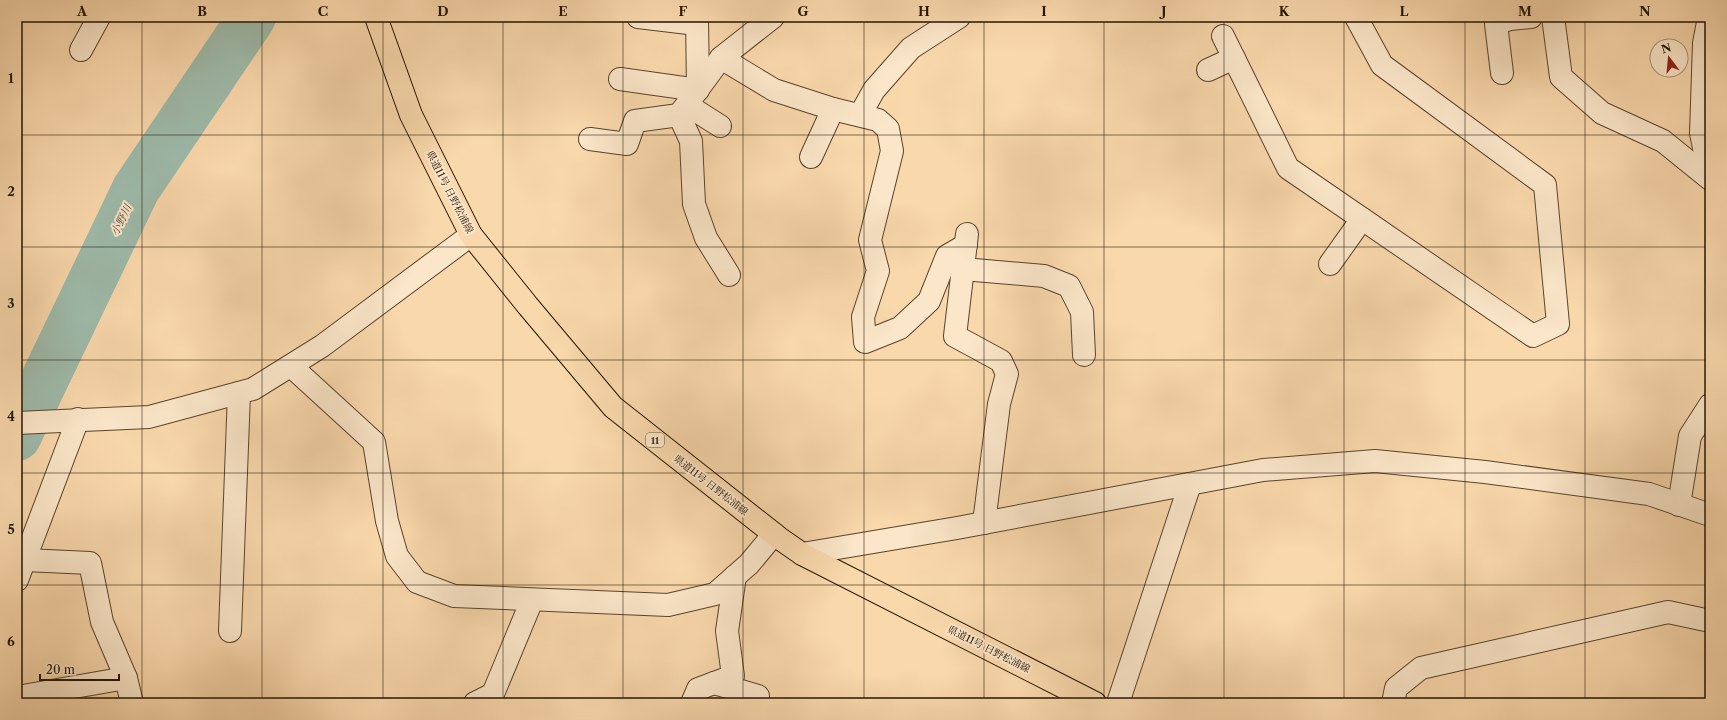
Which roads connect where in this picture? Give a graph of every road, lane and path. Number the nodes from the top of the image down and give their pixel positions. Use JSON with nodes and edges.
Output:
{"nodes":[{"id":1,"x":99,"y":17,"type":"edge"},
{"id":2,"x":376,"y":17,"type":"edge"},
{"id":3,"x":638,"y":17,"type":"edge"},
{"id":4,"x":773,"y":17,"type":"edge"},
{"id":5,"x":959,"y":17,"type":"edge"},
{"id":6,"x":1356,"y":17,"type":"edge"},
{"id":7,"x":1531,"y":17,"type":"edge"},
{"id":8,"x":1553,"y":17,"type":"edge"},
{"id":9,"x":1709,"y":17,"type":"edge"},
{"id":10,"x":697,"y":21,"type":"edge"},
{"id":11,"x":1223,"y":36,"type":"dead end"},
{"id":12,"x":82,"y":50,"type":"dead end"},
{"id":13,"x":721,"y":58,"type":"junction"},
{"id":14,"x":1234,"y":58,"type":"junction"},
{"id":15,"x":1208,"y":70,"type":"dead end"},
{"id":16,"x":1502,"y":72,"type":"dead end"},
{"id":17,"x":620,"y":79,"type":"dead end"},
{"id":18,"x":688,"y":104,"type":"junction"},
{"id":19,"x":833,"y":109,"type":"junction"},
{"id":20,"x":860,"y":115,"type":"junction"},
{"id":21,"x":720,"y":126,"type":"dead end"},
{"id":22,"x":590,"y":140,"type":"dead end"},
{"id":23,"x":811,"y":157,"type":"dead end"},
{"id":24,"x":1710,"y":178,"type":"edge"},
{"id":25,"x":1362,"y":219,"type":"junction"},
{"id":26,"x":471,"y":235,"type":"junction"},
{"id":27,"x":1330,"y":264,"type":"dead end"},
{"id":28,"x":963,"y":269,"type":"junction"},
{"id":29,"x":729,"y":274,"type":"dead end"},
{"id":30,"x":1084,"y":355,"type":"dead end"},
{"id":31,"x":291,"y":366,"type":"junction"},
{"id":32,"x":239,"y":393,"type":"junction"},
{"id":33,"x":1710,"y":405,"type":"edge"},
{"id":34,"x":69,"y":420,"type":"junction"},
{"id":35,"x":17,"y":422,"type":"edge"},
{"id":36,"x":1190,"y":484,"type":"junction"},
{"id":37,"x":1679,"y":504,"type":"junction"},
{"id":38,"x":1710,"y":515,"type":"edge"},
{"id":39,"x":984,"y":523,"type":"junction"},
{"id":40,"x":774,"y":534,"type":"junction"},
{"id":41,"x":802,"y":554,"type":"junction"},
{"id":42,"x":21,"y":570,"type":"edge"},
{"id":43,"x":735,"y":576,"type":"junction"},
{"id":44,"x":532,"y":600,"type":"junction"},
{"id":45,"x":1710,"y":621,"type":"edge"},
{"id":46,"x":230,"y":631,"type":"dead end"},
{"id":47,"x":126,"y":678,"type":"junction"},
{"id":48,"x":714,"y":683,"type":"junction"},
{"id":49,"x":758,"y":696,"type":"dead end"},
{"id":50,"x":17,"y":697,"type":"edge"},
{"id":51,"x":132,"y":703,"type":"edge"},
{"id":52,"x":475,"y":703,"type":"edge"},
{"id":53,"x":692,"y":703,"type":"edge"},
{"id":54,"x":1095,"y":703,"type":"edge"},
{"id":55,"x":1118,"y":703,"type":"edge"},
{"id":56,"x":1393,"y":703,"type":"edge"}],
"edges":[{"from":1,"to":12,"type":"street"},
{"from":2,"to":26,"type":"main road","name":"県道11号 日野松浦線","number":"11"},
{"from":3,"to":10,"type":"street"},
{"from":4,"to":13,"type":"street"},
{"from":5,"to":20,"type":"street"},
{"from":6,"to":25,"type":"street"},
{"from":7,"to":16,"type":"street"},
{"from":8,"to":24,"type":"street"},
{"from":9,"to":24,"type":"street"},
{"from":10,"to":18,"type":"street"},
{"from":11,"to":14,"type":"street"},
{"from":13,"to":18,"type":"street"},
{"from":13,"to":19,"type":"street"},
{"from":14,"to":15,"type":"street"},
{"from":14,"to":25,"type":"street"},
{"from":17,"to":18,"type":"street"},
{"from":18,"to":21,"type":"street"},
{"from":18,"to":22,"type":"street"},
{"from":18,"to":29,"type":"street"},
{"from":19,"to":20,"type":"street"},
{"from":19,"to":23,"type":"street"},
{"from":20,"to":28,"type":"street"},
{"from":25,"to":27,"type":"street"},
{"from":26,"to":31,"type":"street"},
{"from":26,"to":40,"type":"main road","name":"県道11号 日野松浦線","number":"11"},
{"from":28,"to":30,"type":"street"},
{"from":28,"to":39,"type":"street"},
{"from":31,"to":32,"type":"street"},
{"from":31,"to":44,"type":"street"},
{"from":32,"to":34,"type":"street"},
{"from":32,"to":46,"type":"street"},
{"from":33,"to":37,"type":"street"},
{"from":34,"to":35,"type":"street"},
{"from":34,"to":42,"type":"street"},
{"from":36,"to":37,"type":"street"},
{"from":36,"to":39,"type":"street"},
{"from":36,"to":55,"type":"street"},
{"from":37,"to":38,"type":"street"},
{"from":39,"to":41,"type":"street"},
{"from":40,"to":41,"type":"main road","name":"県道11号 日野松浦線","number":"11"},
{"from":40,"to":43,"type":"street"},
{"from":41,"to":54,"type":"main road","name":"県道11号 日野松浦線","number":"11"},
{"from":42,"to":47,"type":"street"},
{"from":43,"to":44,"type":"street"},
{"from":43,"to":48,"type":"street"},
{"from":44,"to":52,"type":"street"},
{"from":45,"to":56,"type":"street"},
{"from":47,"to":50,"type":"street"},
{"from":47,"to":51,"type":"street"},
{"from":48,"to":49,"type":"street"},
{"from":48,"to":53,"type":"street"}]}
